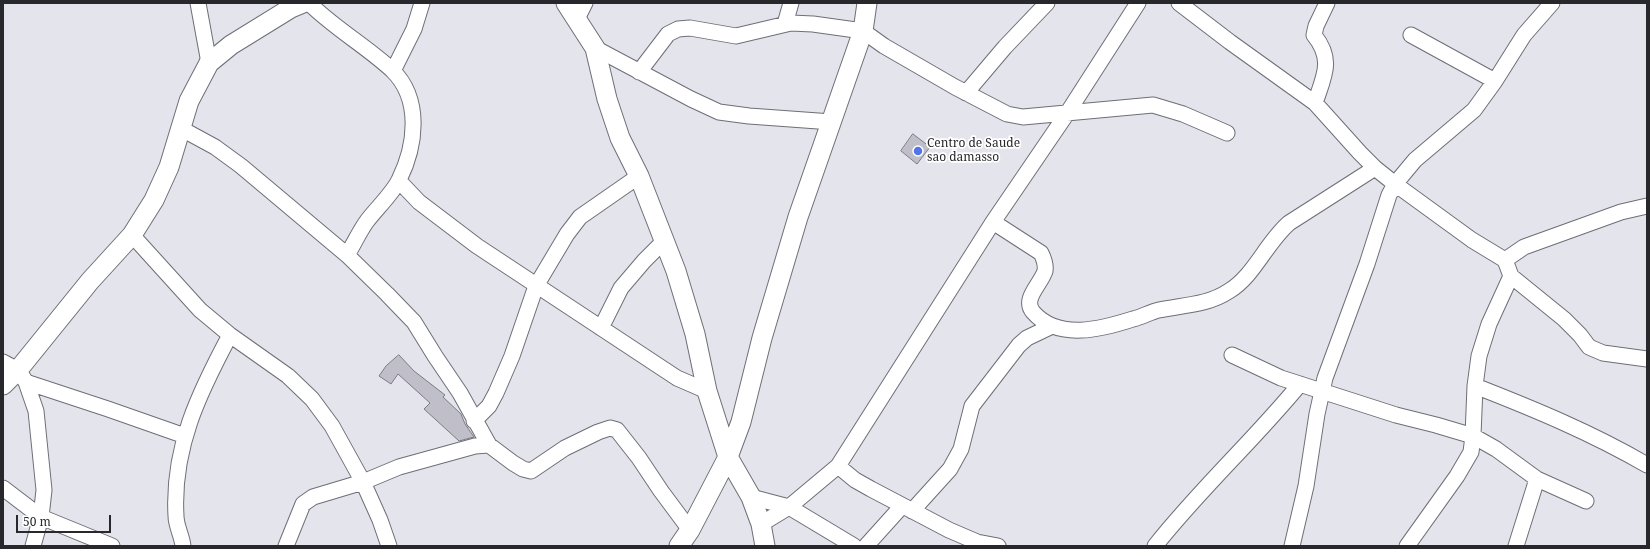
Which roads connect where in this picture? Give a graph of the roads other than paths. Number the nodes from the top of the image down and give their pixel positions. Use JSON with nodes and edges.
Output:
{"nodes":[{"id":1,"x":198,"y":3,"type":"edge"},
{"id":2,"x":309,"y":3,"type":"edge"},
{"id":3,"x":422,"y":3,"type":"edge"},
{"id":4,"x":566,"y":3,"type":"edge"},
{"id":5,"x":585,"y":3,"type":"edge"},
{"id":6,"x":790,"y":3,"type":"edge"},
{"id":7,"x":867,"y":3,"type":"edge"},
{"id":8,"x":1047,"y":3,"type":"edge"},
{"id":9,"x":1138,"y":3,"type":"edge"},
{"id":10,"x":1179,"y":3,"type":"edge"},
{"id":11,"x":1327,"y":3,"type":"edge"},
{"id":12,"x":1552,"y":3,"type":"edge"},
{"id":13,"x":296,"y":5,"type":"edge"},
{"id":14,"x":576,"y":20,"type":"junction"},
{"id":15,"x":785,"y":24,"type":"junction"},
{"id":16,"x":863,"y":31,"type":"junction"},
{"id":17,"x":1411,"y":34,"type":"dead end"},
{"id":18,"x":595,"y":48,"type":"junction"},
{"id":19,"x":209,"y":62,"type":"junction"},
{"id":20,"x":392,"y":71,"type":"junction"},
{"id":21,"x":639,"y":72,"type":"junction"},
{"id":22,"x":1495,"y":81,"type":"junction"},
{"id":23,"x":966,"y":93,"type":"junction"},
{"id":24,"x":1315,"y":103,"type":"junction"},
{"id":25,"x":1068,"y":112,"type":"junction"},
{"id":26,"x":832,"y":122,"type":"junction"},
{"id":27,"x":180,"y":128,"type":"junction"},
{"id":28,"x":1227,"y":133,"type":"dead end"},
{"id":29,"x":1375,"y":168,"type":"junction"},
{"id":30,"x":639,"y":176,"type":"junction"},
{"id":31,"x":399,"y":181,"type":"junction"},
{"id":32,"x":1395,"y":184,"type":"junction"},
{"id":33,"x":1647,"y":206,"type":"edge"},
{"id":34,"x":993,"y":222,"type":"junction"},
{"id":35,"x":132,"y":235,"type":"junction"},
{"id":36,"x":665,"y":240,"type":"junction"},
{"id":37,"x":347,"y":255,"type":"junction"},
{"id":38,"x":1505,"y":260,"type":"junction"},
{"id":39,"x":1511,"y":276,"type":"junction"},
{"id":40,"x":536,"y":286,"type":"junction"},
{"id":41,"x":1050,"y":327,"type":"junction"},
{"id":42,"x":601,"y":328,"type":"junction"},
{"id":43,"x":230,"y":335,"type":"junction"},
{"id":44,"x":1232,"y":355,"type":"dead end"},
{"id":45,"x":1647,"y":359,"type":"edge"},
{"id":46,"x":16,"y":371,"type":"edge"},
{"id":47,"x":3,"y":384,"type":"edge"},
{"id":48,"x":1300,"y":384,"type":"junction"},
{"id":49,"x":1474,"y":386,"type":"junction"},
{"id":50,"x":707,"y":391,"type":"junction"},
{"id":51,"x":1323,"y":392,"type":"junction"},
{"id":52,"x":474,"y":421,"type":"junction"},
{"id":53,"x":185,"y":436,"type":"junction"},
{"id":54,"x":1473,"y":436,"type":"junction"},
{"id":55,"x":488,"y":445,"type":"junction"},
{"id":56,"x":728,"y":457,"type":"junction"},
{"id":57,"x":1647,"y":465,"type":"edge"},
{"id":58,"x":838,"y":466,"type":"junction"},
{"id":59,"x":1537,"y":479,"type":"junction"},
{"id":60,"x":363,"y":482,"type":"junction"},
{"id":61,"x":3,"y":488,"type":"edge"},
{"id":62,"x":751,"y":497,"type":"junction"},
{"id":63,"x":1586,"y":501,"type":"dead end"},
{"id":64,"x":789,"y":507,"type":"junction"},
{"id":65,"x":907,"y":508,"type":"junction"},
{"id":66,"x":41,"y":516,"type":"junction"},
{"id":67,"x":761,"y":524,"type":"junction"},
{"id":68,"x":690,"y":530,"type":"junction"},
{"id":69,"x":185,"y":545,"type":"edge"},
{"id":70,"x":33,"y":546,"type":"edge"},
{"id":71,"x":112,"y":546,"type":"edge"},
{"id":72,"x":286,"y":546,"type":"edge"},
{"id":73,"x":388,"y":546,"type":"edge"},
{"id":74,"x":680,"y":546,"type":"edge"},
{"id":75,"x":765,"y":546,"type":"edge"},
{"id":76,"x":854,"y":546,"type":"edge"},
{"id":77,"x":866,"y":546,"type":"edge"},
{"id":78,"x":998,"y":546,"type":"edge"},
{"id":79,"x":1155,"y":546,"type":"edge"},
{"id":80,"x":1292,"y":546,"type":"edge"},
{"id":81,"x":1406,"y":546,"type":"edge"},
{"id":82,"x":1516,"y":546,"type":"edge"}],
"edges":[{"from":1,"to":19,"type":"street"},
{"from":2,"to":20,"type":"street"},
{"from":3,"to":20,"type":"street"},
{"from":4,"to":14,"type":"street"},
{"from":5,"to":14,"type":"street"},
{"from":6,"to":15,"type":"street"},
{"from":7,"to":16,"type":"street"},
{"from":8,"to":23,"type":"street"},
{"from":9,"to":25,"type":"street"},
{"from":10,"to":24,"type":"street"},
{"from":11,"to":24,"type":"street"},
{"from":12,"to":22,"type":"street"},
{"from":13,"to":19,"type":"street"},
{"from":14,"to":18,"type":"street"},
{"from":15,"to":16,"type":"street"},
{"from":15,"to":21,"type":"street"},
{"from":16,"to":23,"type":"street"},
{"from":16,"to":26,"type":"street"},
{"from":17,"to":22,"type":"street"},
{"from":18,"to":21,"type":"street"},
{"from":18,"to":30,"type":"street"},
{"from":19,"to":27,"type":"street"},
{"from":20,"to":31,"type":"street"},
{"from":21,"to":26,"type":"street"},
{"from":22,"to":32,"type":"street"},
{"from":23,"to":25,"type":"street"},
{"from":24,"to":29,"type":"street"},
{"from":25,"to":28,"type":"street"},
{"from":25,"to":34,"type":"street"},
{"from":26,"to":56,"type":"street"},
{"from":27,"to":35,"type":"street"},
{"from":27,"to":37,"type":"street"},
{"from":29,"to":32,"type":"street"},
{"from":29,"to":41,"type":"street"},
{"from":30,"to":36,"type":"street"},
{"from":30,"to":40,"type":"street"},
{"from":31,"to":37,"type":"street"},
{"from":31,"to":40,"type":"street"},
{"from":32,"to":38,"type":"street"},
{"from":32,"to":51,"type":"street"},
{"from":33,"to":38,"type":"street"},
{"from":34,"to":41,"type":"street"},
{"from":34,"to":58,"type":"street"},
{"from":35,"to":43,"type":"street"},
{"from":35,"to":46,"type":"street"},
{"from":36,"to":42,"type":"street"},
{"from":36,"to":50,"type":"street"},
{"from":37,"to":52,"type":"street"},
{"from":38,"to":39,"type":"street"},
{"from":39,"to":45,"type":"street"},
{"from":39,"to":49,"type":"street"},
{"from":40,"to":42,"type":"street"},
{"from":40,"to":52,"type":"street"},
{"from":41,"to":65,"type":"street"},
{"from":42,"to":50,"type":"street"},
{"from":43,"to":53,"type":"street"},
{"from":43,"to":60,"type":"street"},
{"from":44,"to":48,"type":"street"},
{"from":46,"to":47,"type":"street"},
{"from":46,"to":53,"type":"street"},
{"from":46,"to":66,"type":"street"},
{"from":48,"to":51,"type":"street"},
{"from":48,"to":79,"type":"street"},
{"from":49,"to":54,"type":"street"},
{"from":49,"to":57,"type":"street"},
{"from":50,"to":56,"type":"street"},
{"from":51,"to":54,"type":"street"},
{"from":51,"to":80,"type":"street"},
{"from":52,"to":55,"type":"street"},
{"from":53,"to":69,"type":"street"},
{"from":54,"to":59,"type":"street"},
{"from":54,"to":81,"type":"street"},
{"from":55,"to":60,"type":"street"},
{"from":55,"to":68,"type":"street"},
{"from":56,"to":62,"type":"street"},
{"from":56,"to":68,"type":"street"},
{"from":58,"to":64,"type":"street"},
{"from":58,"to":65,"type":"street"},
{"from":59,"to":63,"type":"street"},
{"from":59,"to":82,"type":"street"},
{"from":60,"to":72,"type":"street"},
{"from":60,"to":73,"type":"street"},
{"from":61,"to":66,"type":"street"},
{"from":62,"to":64,"type":"street"},
{"from":62,"to":67,"type":"street"},
{"from":64,"to":67,"type":"street"},
{"from":64,"to":76,"type":"street"},
{"from":65,"to":77,"type":"street"},
{"from":65,"to":78,"type":"street"},
{"from":66,"to":70,"type":"street"},
{"from":66,"to":71,"type":"street"},
{"from":67,"to":75,"type":"street"},
{"from":68,"to":74,"type":"street"}]}
